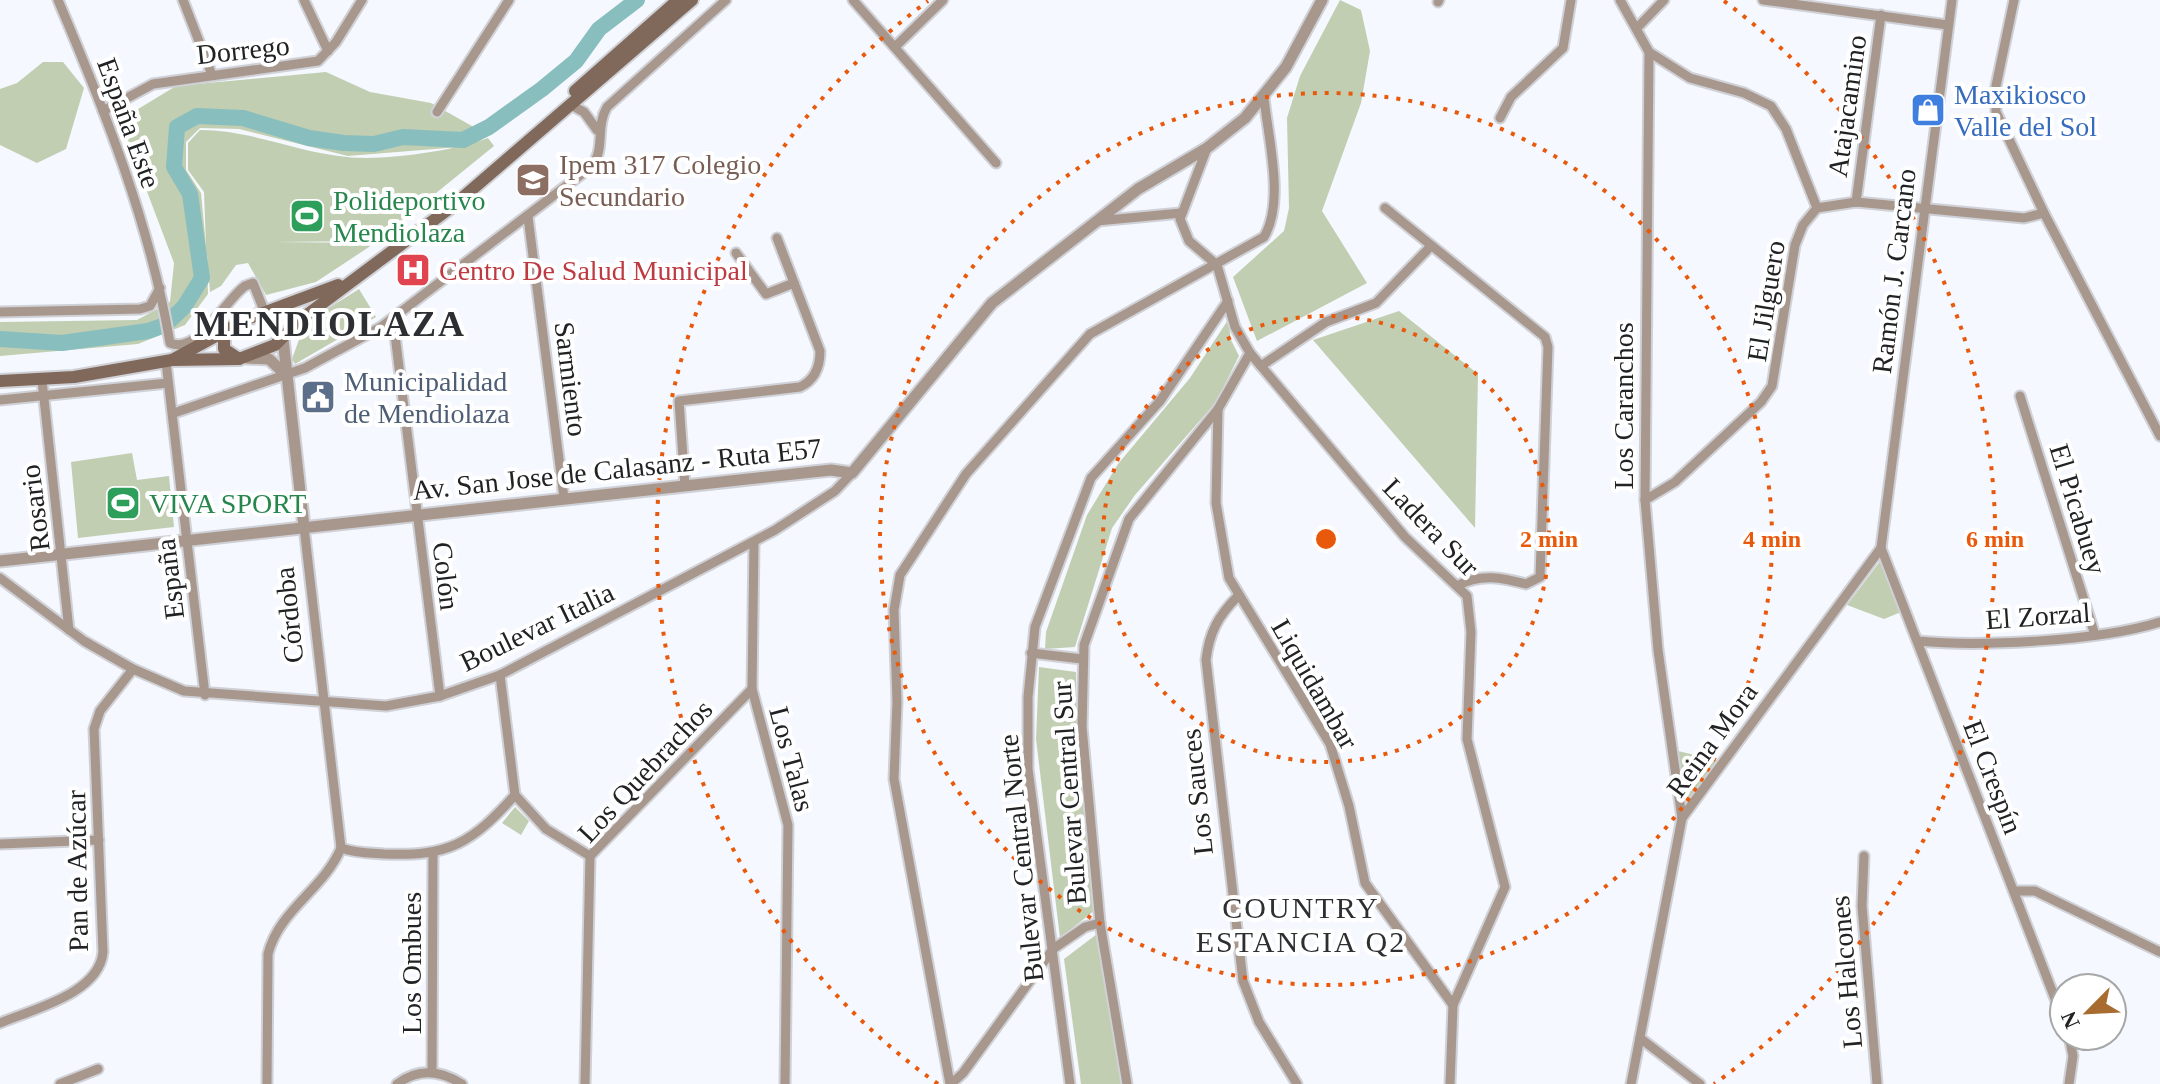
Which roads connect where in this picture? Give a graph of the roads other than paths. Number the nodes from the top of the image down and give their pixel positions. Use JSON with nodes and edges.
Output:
{"nodes":[{"id":1,"x":58,"y":0,"type":"edge"},
{"id":2,"x":183,"y":0,"type":"edge"},
{"id":3,"x":304,"y":0,"type":"edge"},
{"id":4,"x":362,"y":0,"type":"edge"},
{"id":5,"x":509,"y":0,"type":"edge"},
{"id":6,"x":726,"y":0,"type":"edge"},
{"id":7,"x":853,"y":0,"type":"edge"},
{"id":8,"x":943,"y":0,"type":"edge"},
{"id":9,"x":1322,"y":0,"type":"edge"},
{"id":10,"x":1571,"y":0,"type":"edge"},
{"id":11,"x":1620,"y":0,"type":"edge"},
{"id":12,"x":1664,"y":0,"type":"edge"},
{"id":13,"x":1763,"y":0,"type":"edge"},
{"id":14,"x":1952,"y":0,"type":"edge"},
{"id":15,"x":2014,"y":0,"type":"edge"},
{"id":16,"x":688,"y":2,"type":"edge"},
{"id":17,"x":1881,"y":15,"type":"junction"},
{"id":18,"x":1948,"y":25,"type":"junction"},
{"id":19,"x":1637,"y":28,"type":"junction"},
{"id":20,"x":895,"y":47,"type":"junction"},
{"id":21,"x":328,"y":51,"type":"junction"},
{"id":22,"x":1649,"y":52,"type":"junction"},
{"id":23,"x":212,"y":75,"type":"junction"},
{"id":24,"x":1264,"y":98,"type":"junction"},
{"id":25,"x":571,"y":105,"type":"junction"},
{"id":26,"x":103,"y":111,"type":"junction"},
{"id":27,"x":437,"y":112,"type":"dead end"},
{"id":28,"x":1500,"y":118,"type":"dead end"},
{"id":29,"x":597,"y":130,"type":"junction"},
{"id":30,"x":1207,"y":148,"type":"junction"},
{"id":31,"x":996,"y":163,"type":"dead end"},
{"id":32,"x":1856,"y":202,"type":"junction"},
{"id":33,"x":1385,"y":208,"type":"dead end"},
{"id":34,"x":1817,"y":208,"type":"junction"},
{"id":35,"x":1924,"y":209,"type":"junction"},
{"id":36,"x":442,"y":212,"type":"junction"},
{"id":37,"x":1181,"y":213,"type":"junction"},
{"id":38,"x":2044,"y":213,"type":"junction"},
{"id":39,"x":528,"y":217,"type":"junction"},
{"id":40,"x":1097,"y":221,"type":"junction"},
{"id":41,"x":777,"y":238,"type":"dead end"},
{"id":42,"x":1431,"y":246,"type":"junction"},
{"id":43,"x":736,"y":253,"type":"dead end"},
{"id":44,"x":1217,"y":265,"type":"junction"},
{"id":45,"x":357,"y":277,"type":"junction"},
{"id":46,"x":794,"y":283,"type":"junction"},
{"id":47,"x":161,"y":285,"type":"junction"},
{"id":48,"x":1228,"y":301,"type":"junction"},
{"id":49,"x":0,"y":312,"type":"edge"},
{"id":50,"x":268,"y":312,"type":"junction"},
{"id":51,"x":393,"y":319,"type":"junction"},
{"id":52,"x":224,"y":332,"type":"junction"},
{"id":53,"x":283,"y":339,"type":"junction"},
{"id":54,"x":1250,"y":353,"type":"junction"},
{"id":55,"x":243,"y":359,"type":"junction"},
{"id":56,"x":169,"y":361,"type":"junction"},
{"id":57,"x":1261,"y":366,"type":"junction"},
{"id":58,"x":286,"y":376,"type":"junction"},
{"id":59,"x":42,"y":380,"type":"junction"},
{"id":60,"x":0,"y":381,"type":"edge"},
{"id":61,"x":168,"y":383,"type":"junction"},
{"id":62,"x":2020,"y":396,"type":"dead end"},
{"id":63,"x":44,"y":397,"type":"junction"},
{"id":64,"x":0,"y":400,"type":"edge"},
{"id":65,"x":1218,"y":409,"type":"junction"},
{"id":66,"x":174,"y":413,"type":"junction"},
{"id":67,"x":2160,"y":436,"type":"edge"},
{"id":68,"x":852,"y":473,"type":"junction"},
{"id":69,"x":685,"y":486,"type":"junction"},
{"id":70,"x":564,"y":498,"type":"junction"},
{"id":71,"x":1645,"y":500,"type":"junction"},
{"id":72,"x":416,"y":515,"type":"junction"},
{"id":73,"x":304,"y":527,"type":"junction"},
{"id":74,"x":187,"y":540,"type":"junction"},
{"id":75,"x":754,"y":542,"type":"junction"},
{"id":76,"x":1881,"y":548,"type":"junction"},
{"id":77,"x":63,"y":555,"type":"junction"},
{"id":78,"x":0,"y":561,"type":"edge"},
{"id":79,"x":0,"y":578,"type":"edge"},
{"id":80,"x":1459,"y":585,"type":"junction"},
{"id":81,"x":1238,"y":596,"type":"junction"},
{"id":82,"x":2160,"y":622,"type":"edge"},
{"id":83,"x":69,"y":630,"type":"junction"},
{"id":84,"x":2095,"y":635,"type":"junction"},
{"id":85,"x":1918,"y":641,"type":"junction"},
{"id":86,"x":1031,"y":653,"type":"junction"},
{"id":87,"x":1082,"y":659,"type":"junction"},
{"id":88,"x":133,"y":669,"type":"junction"},
{"id":89,"x":500,"y":675,"type":"junction"},
{"id":90,"x":752,"y":689,"type":"junction"},
{"id":91,"x":205,"y":695,"type":"junction"},
{"id":92,"x":440,"y":696,"type":"junction"},
{"id":93,"x":323,"y":704,"type":"junction"},
{"id":94,"x":515,"y":795,"type":"junction"},
{"id":95,"x":1682,"y":818,"type":"junction"},
{"id":96,"x":99,"y":840,"type":"junction"},
{"id":97,"x":0,"y":844,"type":"edge"},
{"id":98,"x":341,"y":848,"type":"junction"},
{"id":99,"x":433,"y":855,"type":"junction"},
{"id":100,"x":590,"y":856,"type":"junction"},
{"id":101,"x":1864,"y":856,"type":"dead end"},
{"id":102,"x":2014,"y":891,"type":"junction"},
{"id":103,"x":1100,"y":923,"type":"junction"},
{"id":104,"x":1053,"y":949,"type":"junction"},
{"id":105,"x":2160,"y":952,"type":"edge"},
{"id":106,"x":2048,"y":980,"type":"edge"},
{"id":107,"x":1453,"y":1005,"type":"junction"},
{"id":108,"x":0,"y":1023,"type":"edge"},
{"id":109,"x":1640,"y":1038,"type":"junction"},
{"id":110,"x":2072,"y":1052,"type":"edge"},
{"id":111,"x":98,"y":1069,"type":"dead end"},
{"id":112,"x":432,"y":1072,"type":"junction"},
{"id":113,"x":1293,"y":1081,"type":"edge"},
{"id":114,"x":60,"y":1084,"type":"edge"},
{"id":115,"x":267,"y":1084,"type":"edge"},
{"id":116,"x":397,"y":1084,"type":"edge"},
{"id":117,"x":462,"y":1084,"type":"edge"},
{"id":118,"x":585,"y":1084,"type":"edge"},
{"id":119,"x":785,"y":1084,"type":"edge"},
{"id":120,"x":951,"y":1084,"type":"edge"},
{"id":121,"x":1070,"y":1084,"type":"edge"},
{"id":122,"x":1127,"y":1084,"type":"edge"},
{"id":123,"x":1450,"y":1084,"type":"edge"},
{"id":124,"x":1631,"y":1084,"type":"edge"},
{"id":125,"x":1700,"y":1084,"type":"edge"},
{"id":126,"x":1877,"y":1084,"type":"edge"},
{"id":127,"x":2069,"y":1084,"type":"edge"}],
"edges":[{"from":1,"to":26,"type":"street","name":"España Este"},
{"from":2,"to":23,"type":"street"},
{"from":3,"to":21,"type":"street"},
{"from":4,"to":21,"type":"street","name":"Dorrego"},
{"from":5,"to":27,"type":"street"},
{"from":6,"to":29,"type":"street"},
{"from":7,"to":20,"type":"street"},
{"from":8,"to":20,"type":"street"},
{"from":9,"to":24,"type":"street","name":"Av. San Jose de Calasanz - Ruta E57"},
{"from":10,"to":28,"type":"street"},
{"from":11,"to":19,"type":"street","name":"Los Caranchos"},
{"from":12,"to":19,"type":"street"},
{"from":13,"to":17,"type":"street"},
{"from":14,"to":18,"type":"street","name":"Ramón J. Carcano"},
{"from":15,"to":38,"type":"street"},
{"from":16,"to":25,"type":"main road"},
{"from":16,"to":36,"type":"main road"},
{"from":17,"to":18,"type":"street"},
{"from":17,"to":32,"type":"street","name":"Atajacamino"},
{"from":18,"to":35,"type":"street","name":"Ramón J. Carcano"},
{"from":19,"to":22,"type":"street","name":"Los Caranchos"},
{"from":20,"to":31,"type":"street"},
{"from":21,"to":23,"type":"street","name":"Dorrego"},
{"from":22,"to":34,"type":"street"},
{"from":22,"to":71,"type":"street","name":"Los Caranchos"},
{"from":23,"to":26,"type":"street","name":"Dorrego"},
{"from":24,"to":30,"type":"street","name":"Av. San Jose de Calasanz - Ruta E57"},
{"from":24,"to":44,"type":"street"},
{"from":25,"to":29,"type":"street"},
{"from":25,"to":36,"type":"main road"},
{"from":26,"to":47,"type":"street","name":"España Este"},
{"from":29,"to":39,"type":"street"},
{"from":30,"to":37,"type":"street"},
{"from":30,"to":40,"type":"street","name":"Av. San Jose de Calasanz - Ruta E57"},
{"from":32,"to":34,"type":"street"},
{"from":32,"to":35,"type":"street"},
{"from":33,"to":42,"type":"street"},
{"from":34,"to":71,"type":"street","name":"El Jilguero"},
{"from":35,"to":38,"type":"street"},
{"from":35,"to":76,"type":"street","name":"Ramón J. Carcano"},
{"from":36,"to":45,"type":"main road"},
{"from":37,"to":40,"type":"street"},
{"from":37,"to":44,"type":"street"},
{"from":38,"to":67,"type":"street"},
{"from":39,"to":51,"type":"street"},
{"from":39,"to":70,"type":"street","name":"Sarmiento"},
{"from":40,"to":68,"type":"street","name":"Av. San Jose de Calasanz - Ruta E57"},
{"from":41,"to":46,"type":"street"},
{"from":42,"to":57,"type":"street"},
{"from":42,"to":80,"type":"street"},
{"from":43,"to":46,"type":"street"},
{"from":44,"to":48,"type":"street","name":"Ladera Sur"},
{"from":44,"to":120,"type":"street"},
{"from":45,"to":50,"type":"main road"},
{"from":45,"to":53,"type":"main road"},
{"from":46,"to":69,"type":"street"},
{"from":47,"to":49,"type":"street"},
{"from":47,"to":50,"type":"street","name":"España Este"},
{"from":48,"to":54,"type":"street","name":"Ladera Sur"},
{"from":48,"to":86,"type":"street","name":"Bulevar Central Norte"},
{"from":50,"to":52,"type":"main road"},
{"from":50,"to":53,"type":"main road"},
{"from":51,"to":58,"type":"street"},
{"from":51,"to":72,"type":"street","name":"Colón"},
{"from":52,"to":55,"type":"main road"},
{"from":52,"to":56,"type":"main road"},
{"from":53,"to":55,"type":"main road"},
{"from":53,"to":58,"type":"street","name":"Córdoba"},
{"from":54,"to":57,"type":"street","name":"Ladera Sur"},
{"from":54,"to":65,"type":"street","name":"Bulevar Central Sur"},
{"from":55,"to":56,"type":"main road"},
{"from":55,"to":58,"type":"street"},
{"from":56,"to":59,"type":"main road"},
{"from":56,"to":61,"type":"street","name":"España"},
{"from":57,"to":80,"type":"street","name":"Ladera Sur"},
{"from":58,"to":66,"type":"street"},
{"from":58,"to":73,"type":"street","name":"Córdoba"},
{"from":59,"to":60,"type":"main road"},
{"from":59,"to":63,"type":"street","name":"Rosario"},
{"from":61,"to":63,"type":"street"},
{"from":61,"to":66,"type":"street","name":"España"},
{"from":62,"to":84,"type":"street","name":"El Picabuey"},
{"from":63,"to":64,"type":"street"},
{"from":63,"to":77,"type":"street","name":"Rosario"},
{"from":65,"to":81,"type":"street","name":"Liquidambar"},
{"from":65,"to":87,"type":"street","name":"Bulevar Central Sur"},
{"from":66,"to":74,"type":"street","name":"España"},
{"from":68,"to":69,"type":"street","name":"Av. San Jose de Calasanz - Ruta E57"},
{"from":68,"to":75,"type":"street","name":"Boulevar Italia"},
{"from":69,"to":70,"type":"street","name":"Av. San Jose de Calasanz - Ruta E57"},
{"from":70,"to":72,"type":"street","name":"Av. San Jose de Calasanz - Ruta E57"},
{"from":71,"to":95,"type":"street","name":"Los Caranchos"},
{"from":72,"to":73,"type":"street","name":"Av. San Jose de Calasanz - Ruta E57"},
{"from":72,"to":92,"type":"street","name":"Colón"},
{"from":73,"to":74,"type":"street","name":"Av. San Jose de Calasanz - Ruta E57"},
{"from":73,"to":93,"type":"street","name":"Córdoba"},
{"from":74,"to":77,"type":"street","name":"Av. San Jose de Calasanz - Ruta E57"},
{"from":74,"to":91,"type":"street","name":"España"},
{"from":75,"to":89,"type":"street","name":"Boulevar Italia"},
{"from":75,"to":90,"type":"street","name":"Los Talas"},
{"from":76,"to":85,"type":"street","name":"El Crespín"},
{"from":76,"to":95,"type":"street","name":"Reina Mora"},
{"from":77,"to":78,"type":"street","name":"Av. San Jose de Calasanz - Ruta E57"},
{"from":77,"to":83,"type":"street","name":"Rosario"},
{"from":79,"to":83,"type":"street","name":"Boulevar Italia"},
{"from":80,"to":107,"type":"street","name":"Ladera Sur"},
{"from":81,"to":107,"type":"street","name":"Liquidambar"},
{"from":81,"to":113,"type":"street","name":"Los Sauces"},
{"from":82,"to":84,"type":"street","name":"El Zorzal"},
{"from":83,"to":88,"type":"street","name":"Boulevar Italia"},
{"from":84,"to":85,"type":"street","name":"El Zorzal"},
{"from":85,"to":102,"type":"street","name":"El Crespín"},
{"from":86,"to":87,"type":"street"},
{"from":86,"to":104,"type":"street","name":"Bulevar Central Norte"},
{"from":87,"to":103,"type":"street","name":"Bulevar Central Sur"},
{"from":88,"to":91,"type":"street","name":"Boulevar Italia"},
{"from":88,"to":96,"type":"street","name":"Pan de Azúcar"},
{"from":89,"to":92,"type":"street","name":"Boulevar Italia"},
{"from":89,"to":94,"type":"street"},
{"from":90,"to":100,"type":"street","name":"Los Quebrachos"},
{"from":90,"to":119,"type":"street","name":"Los Talas"},
{"from":91,"to":93,"type":"street","name":"Boulevar Italia"},
{"from":92,"to":93,"type":"street","name":"Boulevar Italia"},
{"from":93,"to":98,"type":"street","name":"Córdoba"},
{"from":94,"to":99,"type":"street"},
{"from":94,"to":100,"type":"street"},
{"from":95,"to":109,"type":"street","name":"Reina Mora"},
{"from":96,"to":97,"type":"street"},
{"from":96,"to":108,"type":"street","name":"Pan de Azúcar"},
{"from":98,"to":99,"type":"street"},
{"from":98,"to":115,"type":"street"},
{"from":99,"to":112,"type":"street","name":"Los Ombues"},
{"from":100,"to":118,"type":"street","name":"Los Quebrachos"},
{"from":101,"to":126,"type":"street","name":"Los Halcones"},
{"from":102,"to":105,"type":"street"},
{"from":102,"to":106,"type":"street","name":"El Crespín"},
{"from":103,"to":104,"type":"street"},
{"from":103,"to":122,"type":"street","name":"Bulevar Central Sur"},
{"from":104,"to":120,"type":"street"},
{"from":104,"to":121,"type":"street","name":"Bulevar Central Norte"},
{"from":107,"to":123,"type":"street","name":"Ladera Sur"},
{"from":109,"to":124,"type":"street","name":"Reina Mora"},
{"from":109,"to":125,"type":"street"},
{"from":110,"to":127,"type":"street"},
{"from":111,"to":114,"type":"street"},
{"from":112,"to":116,"type":"street"},
{"from":112,"to":117,"type":"street"}]}
